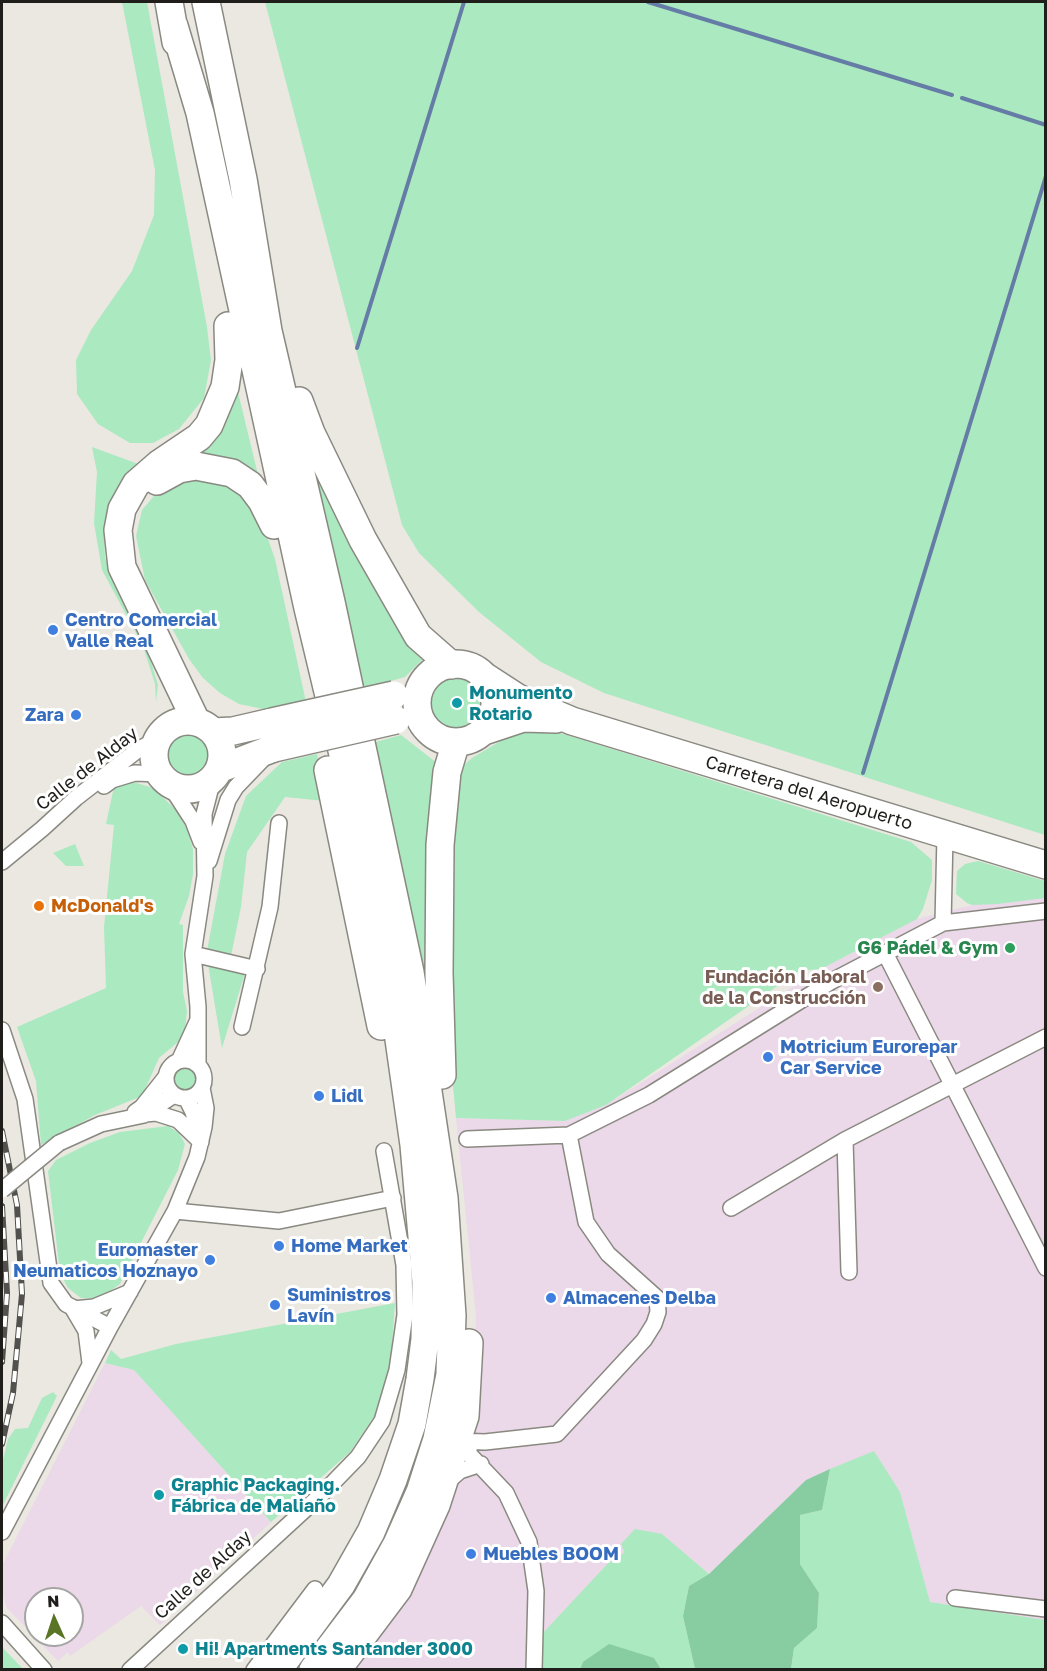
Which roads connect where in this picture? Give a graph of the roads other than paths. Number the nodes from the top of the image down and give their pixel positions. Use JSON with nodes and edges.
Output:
{"nodes":[{"id":1,"x":206,"y":2,"type":"edge"},
{"id":2,"x":171,"y":14,"type":"edge"},
{"id":3,"x":243,"y":179,"type":"junction"},
{"id":4,"x":228,"y":326,"type":"junction"},
{"id":5,"x":274,"y":525,"type":"junction"},
{"id":6,"x":118,"y":530,"type":"junction"},
{"id":7,"x":157,"y":641,"type":"junction"},
{"id":8,"x":451,"y":665,"type":"junction"},
{"id":9,"x":481,"y":674,"type":"junction"},
{"id":10,"x":404,"y":712,"type":"junction"},
{"id":11,"x":572,"y":721,"type":"junction"},
{"id":12,"x":205,"y":727,"type":"junction"},
{"id":13,"x":484,"y":731,"type":"junction"},
{"id":14,"x":160,"y":734,"type":"junction"},
{"id":15,"x":273,"y":735,"type":"junction"},
{"id":16,"x":456,"y":742,"type":"junction"},
{"id":17,"x":216,"y":774,"type":"junction"},
{"id":18,"x":164,"y":779,"type":"junction"},
{"id":19,"x":279,"y":824,"type":"dead end"},
{"id":20,"x":42,"y":830,"type":"junction"},
{"id":21,"x":945,"y":836,"type":"junction"},
{"id":22,"x":205,"y":853,"type":"junction"},
{"id":23,"x":2,"y":862,"type":"edge"},
{"id":24,"x":1046,"y":865,"type":"edge"},
{"id":25,"x":205,"y":876,"type":"junction"},
{"id":26,"x":1046,"y":911,"type":"edge"},
{"id":27,"x":943,"y":923,"type":"junction"},
{"id":28,"x":885,"y":952,"type":"junction"},
{"id":29,"x":193,"y":954,"type":"junction"},
{"id":30,"x":257,"y":969,"type":"junction"},
{"id":31,"x":199,"y":1019,"type":"junction"},
{"id":32,"x":242,"y":1027,"type":"dead end"},
{"id":33,"x":2,"y":1030,"type":"edge"},
{"id":34,"x":1046,"y":1037,"type":"edge"},
{"id":35,"x":180,"y":1059,"type":"junction"},
{"id":36,"x":198,"y":1065,"type":"junction"},
{"id":37,"x":165,"y":1078,"type":"junction"},
{"id":38,"x":952,"y":1085,"type":"junction"},
{"id":39,"x":202,"y":1088,"type":"junction"},
{"id":40,"x":180,"y":1097,"type":"junction"},
{"id":41,"x":144,"y":1114,"type":"junction"},
{"id":42,"x":124,"y":1119,"type":"junction"},
{"id":43,"x":569,"y":1135,"type":"junction"},
{"id":44,"x":467,"y":1140,"type":"dead end"},
{"id":45,"x":845,"y":1140,"type":"junction"},
{"id":46,"x":201,"y":1142,"type":"junction"},
{"id":47,"x":414,"y":1145,"type":"junction"},
{"id":48,"x":384,"y":1151,"type":"dead end"},
{"id":49,"x":2,"y":1190,"type":"edge"},
{"id":50,"x":393,"y":1198,"type":"junction"},
{"id":51,"x":731,"y":1208,"type":"dead end"},
{"id":52,"x":175,"y":1211,"type":"junction"},
{"id":53,"x":462,"y":1262,"type":"junction"},
{"id":54,"x":1046,"y":1268,"type":"edge"},
{"id":55,"x":849,"y":1272,"type":"dead end"},
{"id":56,"x":130,"y":1292,"type":"junction"},
{"id":57,"x":73,"y":1309,"type":"junction"},
{"id":58,"x":110,"y":1327,"type":"junction"},
{"id":59,"x":90,"y":1363,"type":"junction"},
{"id":60,"x":450,"y":1372,"type":"junction"},
{"id":61,"x":463,"y":1441,"type":"junction"},
{"id":62,"x":481,"y":1464,"type":"junction"},
{"id":63,"x":442,"y":1486,"type":"junction"},
{"id":64,"x":2,"y":1533,"type":"edge"},
{"id":65,"x":315,"y":1589,"type":"dead end"},
{"id":66,"x":955,"y":1598,"type":"dead end"},
{"id":67,"x":1046,"y":1609,"type":"edge"},
{"id":68,"x":2,"y":1623,"type":"edge"},
{"id":69,"x":44,"y":1670,"type":"edge"},
{"id":70,"x":130,"y":1670,"type":"edge"},
{"id":71,"x":254,"y":1670,"type":"edge"},
{"id":72,"x":278,"y":1670,"type":"edge"},
{"id":73,"x":313,"y":1670,"type":"edge"},
{"id":74,"x":337,"y":1670,"type":"edge"},
{"id":75,"x":534,"y":1670,"type":"edge"}],
"edges":[{"from":1,"to":3,"type":"highway"},
{"from":2,"to":4,"type":"highway"},
{"from":2,"to":47,"type":"highway"},
{"from":3,"to":8,"type":"highway"},
{"from":3,"to":60,"type":"highway"},
{"from":4,"to":5,"type":"highway"},
{"from":4,"to":6,"type":"highway"},
{"from":5,"to":6,"type":"highway"},
{"from":5,"to":47,"type":"highway"},
{"from":6,"to":7,"type":"highway"},
{"from":7,"to":12,"type":"highway"},
{"from":7,"to":14,"type":"highway"},
{"from":8,"to":9,"type":"highway"},
{"from":8,"to":10,"type":"highway"},
{"from":9,"to":11,"type":"highway","name":"Carretera del Aeropuerto"},
{"from":9,"to":13,"type":"highway"},
{"from":10,"to":15,"type":"highway","bridge":true},
{"from":10,"to":16,"type":"highway"},
{"from":11,"to":13,"type":"highway","name":"Carretera del Aeropuerto"},
{"from":11,"to":21,"type":"highway","name":"Carretera del Aeropuerto"},
{"from":12,"to":14,"type":"highway"},
{"from":12,"to":15,"type":"highway"},
{"from":12,"to":17,"type":"highway"},
{"from":13,"to":16,"type":"highway"},
{"from":14,"to":18,"type":"highway"},
{"from":14,"to":20,"type":"street","name":"Calle de Alday"},
{"from":15,"to":17,"type":"highway"},
{"from":15,"to":25,"type":"street"},
{"from":16,"to":53,"type":"highway"},
{"from":17,"to":18,"type":"highway"},
{"from":17,"to":22,"type":"street"},
{"from":18,"to":20,"type":"street","name":"Calle de Alday"},
{"from":18,"to":22,"type":"street"},
{"from":19,"to":30,"type":"street"},
{"from":20,"to":23,"type":"street","name":"Calle de Alday"},
{"from":21,"to":24,"type":"highway","name":"Carretera del Aeropuerto"},
{"from":21,"to":27,"type":"street"},
{"from":22,"to":25,"type":"street"},
{"from":25,"to":29,"type":"street"},
{"from":26,"to":27,"type":"street"},
{"from":27,"to":28,"type":"street"},
{"from":28,"to":38,"type":"street"},
{"from":28,"to":43,"type":"street"},
{"from":29,"to":30,"type":"street"},
{"from":29,"to":31,"type":"street"},
{"from":30,"to":32,"type":"street"},
{"from":31,"to":35,"type":"street"},
{"from":31,"to":36,"type":"street"},
{"from":33,"to":57,"type":"street"},
{"from":34,"to":38,"type":"street"},
{"from":35,"to":36,"type":"street"},
{"from":35,"to":37,"type":"street"},
{"from":36,"to":39,"type":"street"},
{"from":37,"to":40,"type":"street"},
{"from":37,"to":42,"type":"street"},
{"from":38,"to":45,"type":"street"},
{"from":38,"to":54,"type":"street"},
{"from":39,"to":40,"type":"street"},
{"from":39,"to":46,"type":"street"},
{"from":40,"to":41,"type":"street"},
{"from":40,"to":46,"type":"street"},
{"from":41,"to":42,"type":"street"},
{"from":41,"to":46,"type":"street"},
{"from":42,"to":49,"type":"street","bridge":true},
{"from":43,"to":44,"type":"street"},
{"from":43,"to":61,"type":"street"},
{"from":45,"to":51,"type":"street"},
{"from":45,"to":55,"type":"street"},
{"from":46,"to":52,"type":"street"},
{"from":47,"to":72,"type":"highway"},
{"from":48,"to":50,"type":"street","name":"Calle de Alday"},
{"from":50,"to":52,"type":"street"},
{"from":50,"to":70,"type":"street","name":"Calle de Alday"},
{"from":52,"to":56,"type":"street"},
{"from":53,"to":60,"type":"highway"},
{"from":53,"to":61,"type":"highway"},
{"from":56,"to":57,"type":"street"},
{"from":56,"to":58,"type":"street"},
{"from":57,"to":58,"type":"street"},
{"from":57,"to":59,"type":"street"},
{"from":58,"to":59,"type":"street"},
{"from":59,"to":64,"type":"street"},
{"from":60,"to":73,"type":"highway"},
{"from":61,"to":62,"type":"street"},
{"from":61,"to":63,"type":"highway"},
{"from":62,"to":63,"type":"street"},
{"from":62,"to":75,"type":"street"},
{"from":63,"to":74,"type":"highway"},
{"from":65,"to":71,"type":"street"},
{"from":66,"to":67,"type":"street"},
{"from":68,"to":69,"type":"street"}]}
